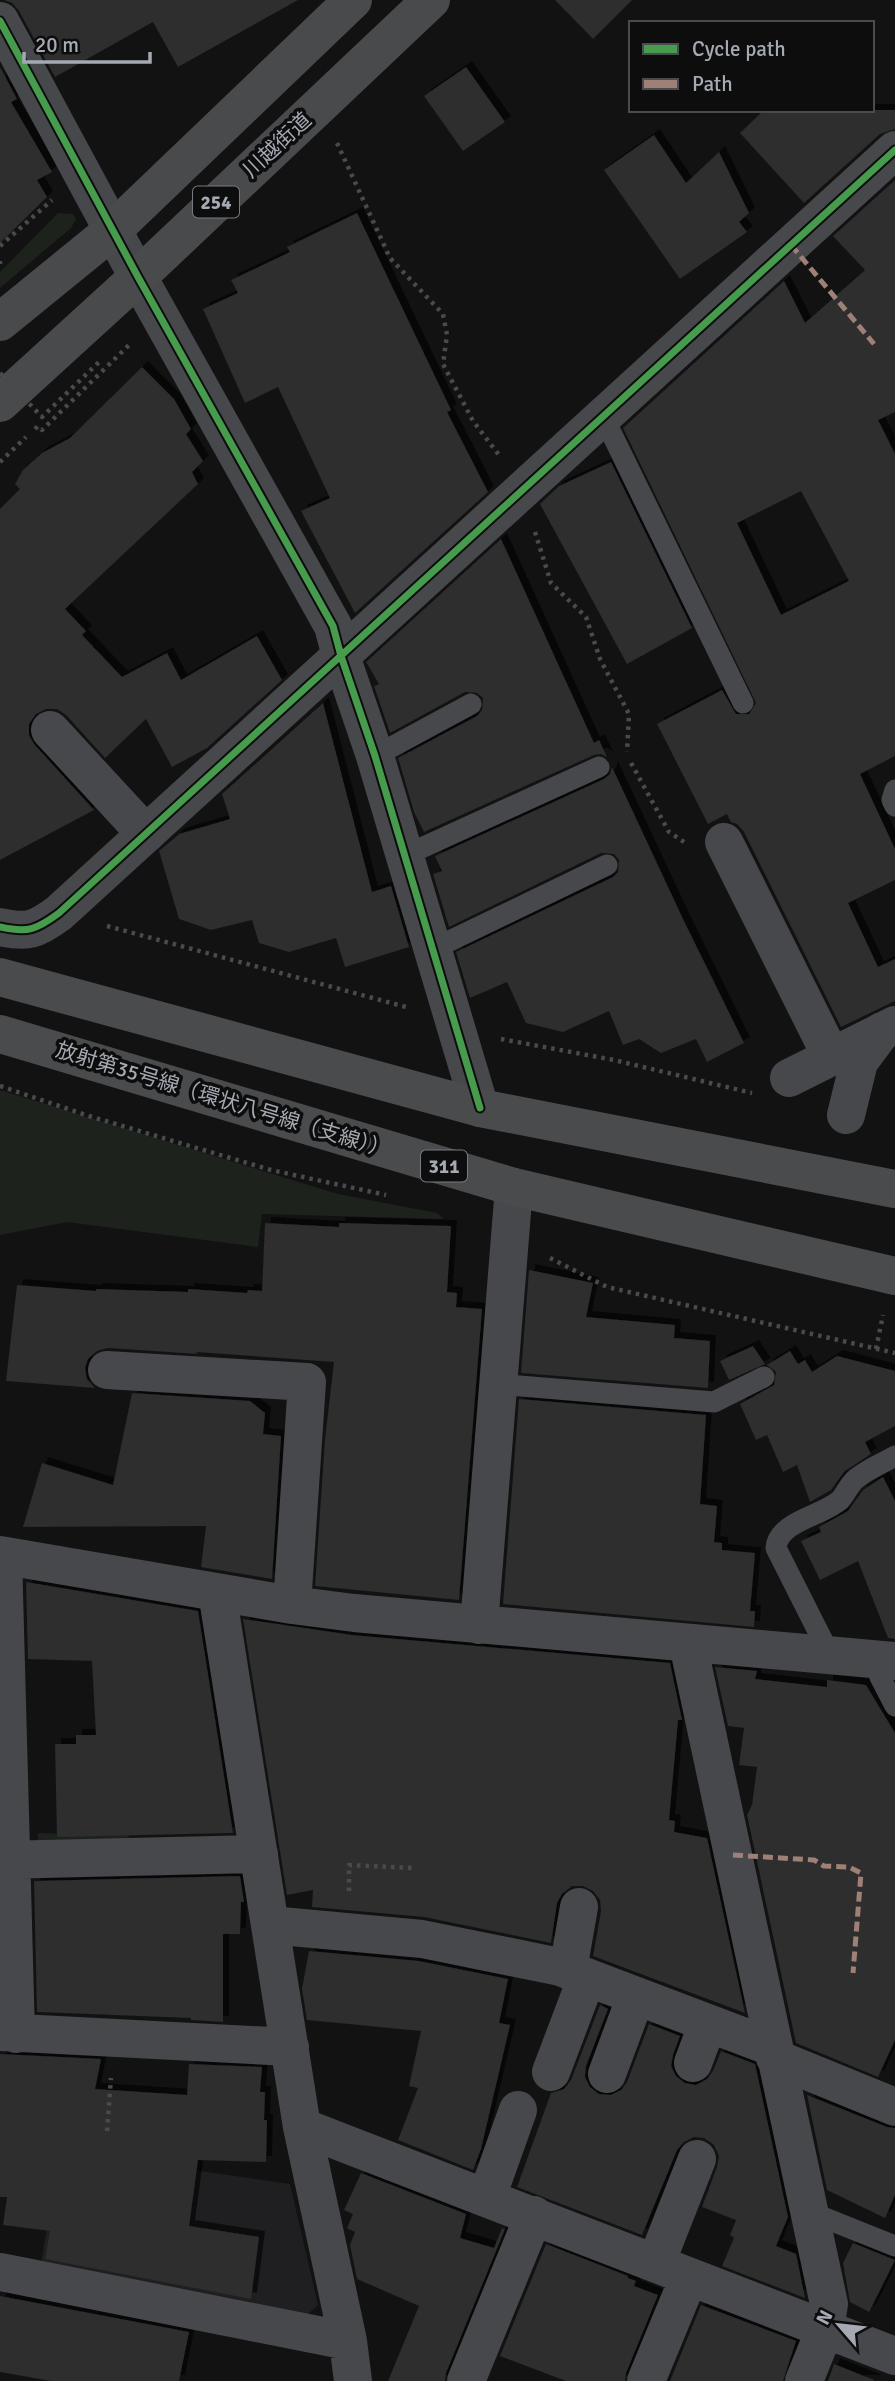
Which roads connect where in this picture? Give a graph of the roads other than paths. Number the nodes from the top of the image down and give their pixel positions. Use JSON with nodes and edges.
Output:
{"nodes":[{"id":1,"x":353,"y":0,"type":"edge"},
{"id":2,"x":431,"y":0,"type":"edge"},
{"id":3,"x":0,"y":21,"type":"edge"},
{"id":4,"x":895,"y":150,"type":"edge"},
{"id":5,"x":113,"y":230,"type":"junction"},
{"id":6,"x":138,"y":278,"type":"junction"},
{"id":7,"x":0,"y":322,"type":"edge"},
{"id":8,"x":0,"y":403,"type":"edge"},
{"id":9,"x":603,"y":416,"type":"junction"},
{"id":10,"x":341,"y":656,"type":"junction"},
{"id":11,"x":743,"y":703,"type":"dead end"},
{"id":12,"x":471,"y":704,"type":"dead end"},
{"id":13,"x":50,"y":730,"type":"dead end"},
{"id":14,"x":375,"y":756,"type":"junction"},
{"id":15,"x":599,"y":767,"type":"dead end"},
{"id":16,"x":895,"y":790,"type":"edge"},
{"id":17,"x":895,"y":806,"type":"edge"},
{"id":18,"x":146,"y":834,"type":"junction"},
{"id":19,"x":706,"y":843,"type":"road end"},
{"id":20,"x":406,"y":855,"type":"junction"},
{"id":21,"x":607,"y":865,"type":"dead end"},
{"id":22,"x":0,"y":927,"type":"edge"},
{"id":23,"x":433,"y":949,"type":"junction"},
{"id":24,"x":0,"y":977,"type":"edge"},
{"id":25,"x":889,"y":1028,"type":"edge"},
{"id":26,"x":0,"y":1034,"type":"edge"},
{"id":27,"x":831,"y":1056,"type":"junction"},
{"id":28,"x":789,"y":1078,"type":"road end"},
{"id":29,"x":480,"y":1108,"type":"junction"},
{"id":30,"x":846,"y":1115,"type":"dead end"},
{"id":31,"x":514,"y":1187,"type":"junction"},
{"id":32,"x":895,"y":1189,"type":"edge"},
{"id":33,"x":895,"y":1276,"type":"edge"},
{"id":34,"x":107,"y":1370,"type":"dead end"},
{"id":35,"x":764,"y":1377,"type":"dead end"},
{"id":36,"x":497,"y":1384,"type":"junction"},
{"id":37,"x":895,"y":1456,"type":"edge"},
{"id":38,"x":2,"y":1556,"type":"edge"},
{"id":39,"x":217,"y":1592,"type":"junction"},
{"id":40,"x":292,"y":1605,"type":"junction"},
{"id":41,"x":479,"y":1625,"type":"junction"},
{"id":42,"x":688,"y":1644,"type":"junction"},
{"id":43,"x":831,"y":1657,"type":"junction"},
{"id":44,"x":885,"y":1661,"type":"edge"},
{"id":45,"x":895,"y":1706,"type":"edge"},
{"id":46,"x":259,"y":1854,"type":"junction"},
{"id":47,"x":6,"y":1860,"type":"edge"},
{"id":48,"x":579,"y":1908,"type":"dead end"},
{"id":49,"x":270,"y":1925,"type":"junction"},
{"id":50,"x":577,"y":1974,"type":"junction"},
{"id":51,"x":636,"y":1996,"type":"junction"},
{"id":52,"x":708,"y":2023,"type":"junction"},
{"id":53,"x":8,"y":2033,"type":"edge"},
{"id":54,"x":290,"y":2047,"type":"junction"},
{"id":55,"x":774,"y":2053,"type":"junction"},
{"id":56,"x":693,"y":2063,"type":"dead end"},
{"id":57,"x":551,"y":2072,"type":"dead end"},
{"id":58,"x":607,"y":2074,"type":"dead end"},
{"id":59,"x":895,"y":2107,"type":"edge"},
{"id":60,"x":518,"y":2110,"type":"dead end"},
{"id":61,"x":302,"y":2127,"type":"junction"},
{"id":62,"x":697,"y":2159,"type":"dead end"},
{"id":63,"x":487,"y":2197,"type":"junction"},
{"id":64,"x":810,"y":2212,"type":"junction"},
{"id":65,"x":534,"y":2215,"type":"junction"},
{"id":66,"x":895,"y":2246,"type":"edge"},
{"id":67,"x":672,"y":2270,"type":"junction"},
{"id":68,"x":0,"y":2272,"type":"edge"},
{"id":69,"x":825,"y":2329,"type":"junction"},
{"id":70,"x":348,"y":2341,"type":"junction"},
{"id":71,"x":895,"y":2356,"type":"edge"},
{"id":72,"x":353,"y":2381,"type":"edge"},
{"id":73,"x":467,"y":2381,"type":"edge"},
{"id":74,"x":646,"y":2381,"type":"edge"},
{"id":75,"x":804,"y":2381,"type":"edge"}],
"edges":[{"from":1,"to":5,"type":"highway","number":"254"},
{"from":2,"to":6,"type":"highway","name":"川越街道","number":"254"},
{"from":3,"to":5,"type":"street"},
{"from":4,"to":9,"type":"street"},
{"from":5,"to":6,"type":"street"},
{"from":5,"to":7,"type":"highway","number":"254"},
{"from":6,"to":8,"type":"highway","name":"川越街道","number":"254"},
{"from":6,"to":10,"type":"street"},
{"from":9,"to":10,"type":"street"},
{"from":9,"to":11,"type":"lane"},
{"from":10,"to":14,"type":"street"},
{"from":10,"to":18,"type":"street"},
{"from":12,"to":14,"type":"lane"},
{"from":13,"to":18,"type":"street"},
{"from":14,"to":20,"type":"street"},
{"from":15,"to":20,"type":"lane"},
{"from":16,"to":17,"type":"lane"},
{"from":18,"to":22,"type":"street"},
{"from":19,"to":27,"type":"street"},
{"from":20,"to":23,"type":"street"},
{"from":21,"to":23,"type":"lane"},
{"from":23,"to":29,"type":"street"},
{"from":24,"to":29,"type":"main road"},
{"from":25,"to":27,"type":"street"},
{"from":25,"to":30,"type":"street"},
{"from":26,"to":31,"type":"main road","name":"放射第35号線（環状八号線（支線））","number":"311"},
{"from":27,"to":28,"type":"street"},
{"from":29,"to":32,"type":"main road"},
{"from":31,"to":33,"type":"main road","name":"放射第35号線（環状八号線（支線））","number":"311"},
{"from":31,"to":36,"type":"street"},
{"from":34,"to":40,"type":"street"},
{"from":35,"to":36,"type":"lane"},
{"from":36,"to":41,"type":"street"},
{"from":37,"to":43,"type":"lane"},
{"from":38,"to":39,"type":"street"},
{"from":38,"to":47,"type":"street"},
{"from":39,"to":40,"type":"street"},
{"from":39,"to":46,"type":"street"},
{"from":40,"to":41,"type":"street"},
{"from":41,"to":42,"type":"street"},
{"from":42,"to":43,"type":"street"},
{"from":42,"to":55,"type":"street"},
{"from":43,"to":44,"type":"street"},
{"from":44,"to":45,"type":"lane"},
{"from":46,"to":47,"type":"street"},
{"from":46,"to":49,"type":"street"},
{"from":47,"to":53,"type":"street"},
{"from":48,"to":50,"type":"street"},
{"from":49,"to":50,"type":"street"},
{"from":49,"to":54,"type":"street"},
{"from":50,"to":51,"type":"street"},
{"from":50,"to":57,"type":"street"},
{"from":51,"to":52,"type":"street"},
{"from":51,"to":58,"type":"street"},
{"from":52,"to":55,"type":"street"},
{"from":52,"to":56,"type":"street"},
{"from":53,"to":54,"type":"street"},
{"from":54,"to":61,"type":"street"},
{"from":55,"to":59,"type":"street"},
{"from":55,"to":64,"type":"street"},
{"from":60,"to":63,"type":"street"},
{"from":61,"to":63,"type":"street"},
{"from":61,"to":70,"type":"street"},
{"from":62,"to":67,"type":"street"},
{"from":63,"to":65,"type":"street"},
{"from":64,"to":66,"type":"lane"},
{"from":64,"to":69,"type":"street"},
{"from":65,"to":67,"type":"street"},
{"from":65,"to":73,"type":"street"},
{"from":67,"to":69,"type":"street"},
{"from":67,"to":74,"type":"street"},
{"from":68,"to":70,"type":"street"},
{"from":69,"to":71,"type":"street"},
{"from":69,"to":75,"type":"street"},
{"from":70,"to":72,"type":"street"}]}
